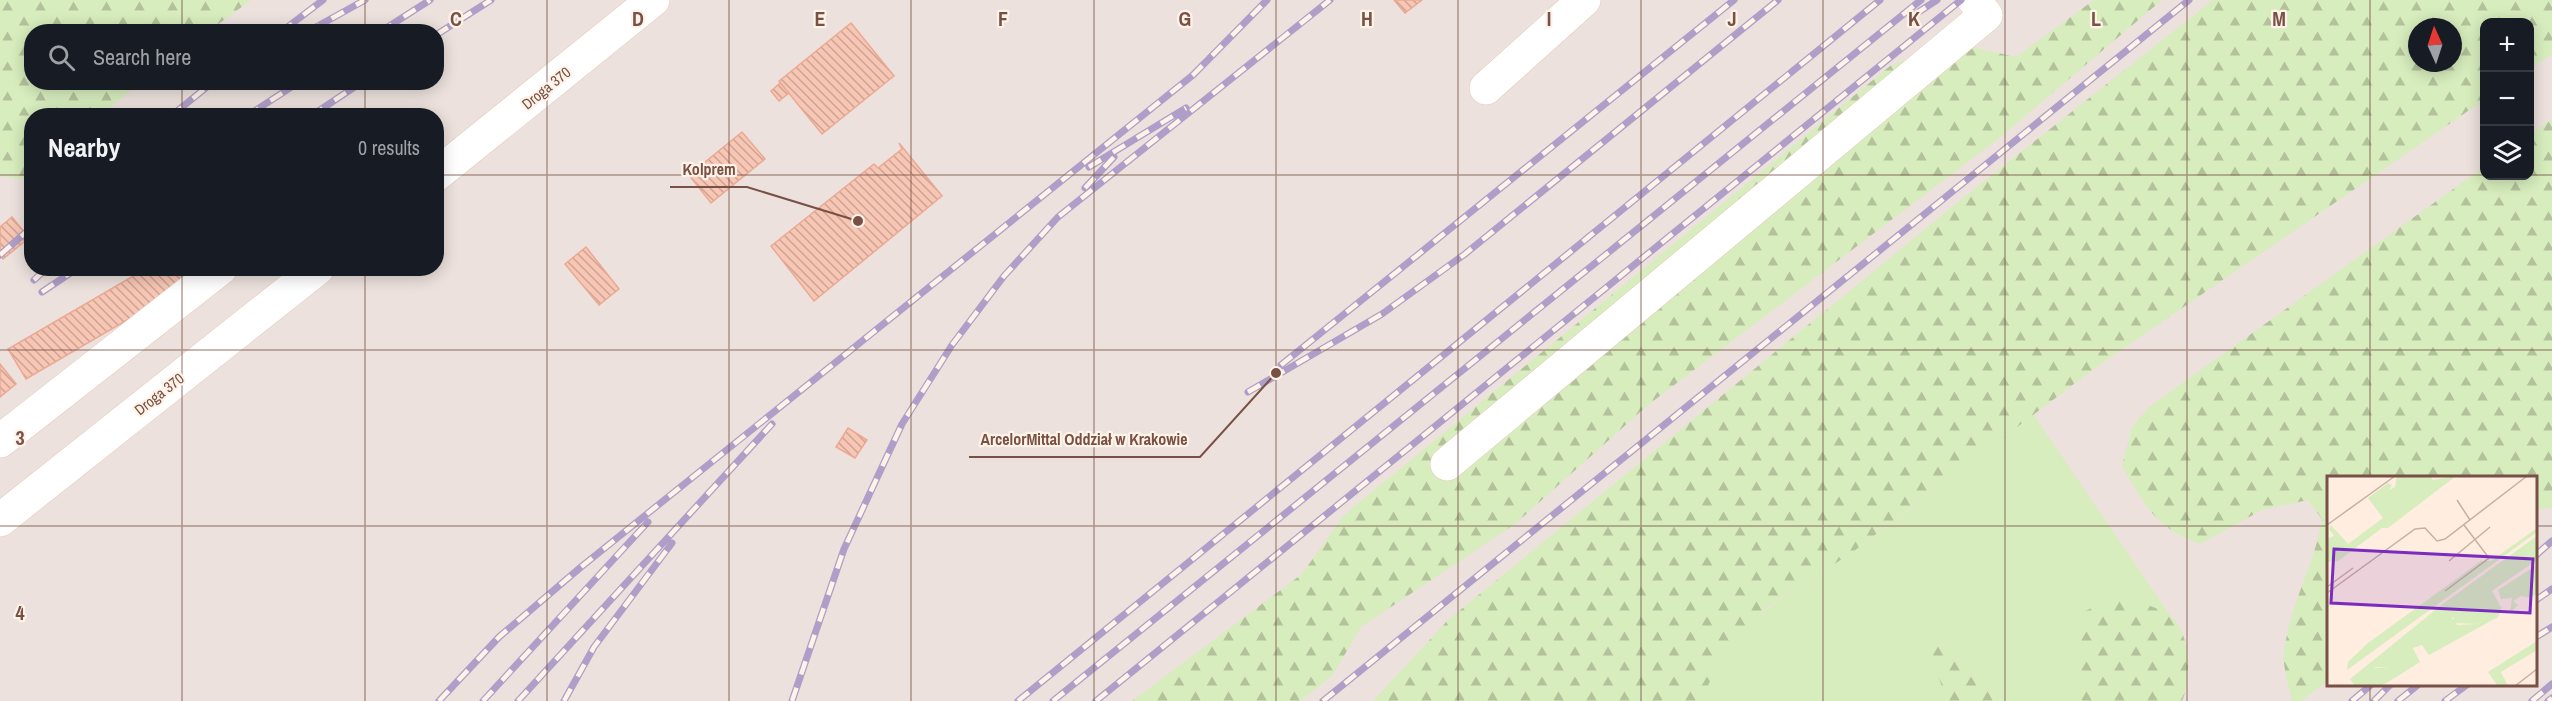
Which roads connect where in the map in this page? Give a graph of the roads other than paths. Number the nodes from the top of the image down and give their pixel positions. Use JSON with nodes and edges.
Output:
{"nodes":[{"id":1,"x":653,"y":0,"type":"edge"},
{"id":2,"x":1584,"y":0,"type":"edge"},
{"id":3,"x":1974,"y":0,"type":"edge"},
{"id":4,"x":1486,"y":88,"type":"dead end"},
{"id":5,"x":444,"y":169,"type":"edge"},
{"id":6,"x":211,"y":276,"type":"edge"},
{"id":7,"x":308,"y":276,"type":"edge"},
{"id":8,"x":0,"y":441,"type":"edge"},
{"id":9,"x":1447,"y":464,"type":"dead end"},
{"id":10,"x":0,"y":520,"type":"edge"}],
"edges":[{"from":1,"to":5,"type":"lane","name":"Droga 370"},
{"from":2,"to":4,"type":"lane"},
{"from":3,"to":9,"type":"lane"},
{"from":6,"to":8,"type":"lane"},
{"from":7,"to":10,"type":"lane","name":"Droga 370"}]}
